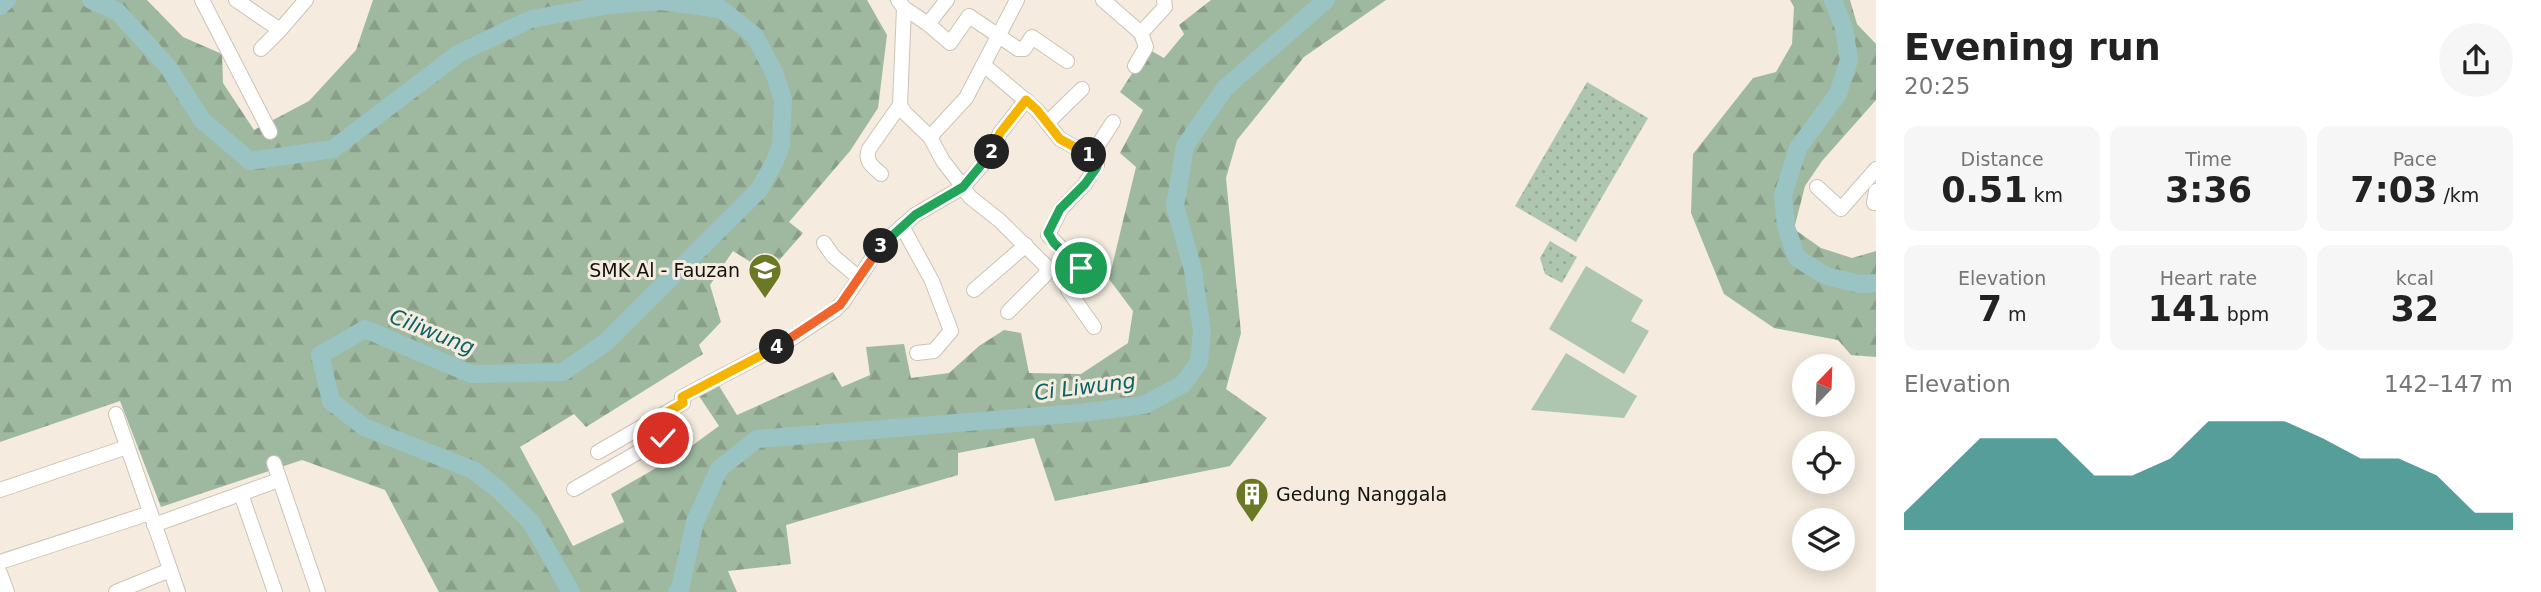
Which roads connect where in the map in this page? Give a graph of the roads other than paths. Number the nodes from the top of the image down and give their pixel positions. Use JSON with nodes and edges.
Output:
{"nodes":[{"id":1,"x":236,"y":0,"type":"edge"},
{"id":2,"x":306,"y":0,"type":"edge"},
{"id":3,"x":947,"y":0,"type":"edge"},
{"id":4,"x":1017,"y":0,"type":"edge"},
{"id":5,"x":1102,"y":0,"type":"edge"},
{"id":6,"x":1168,"y":2,"type":"edge"},
{"id":7,"x":209,"y":3,"type":"edge"},
{"id":8,"x":901,"y":4,"type":"edge"},
{"id":9,"x":928,"y":23,"type":"junction"},
{"id":10,"x":280,"y":30,"type":"junction"},
{"id":11,"x":998,"y":38,"type":"junction"},
{"id":12,"x":1144,"y":40,"type":"junction"},
{"id":13,"x":261,"y":49,"type":"dead end"},
{"id":14,"x":1068,"y":61,"type":"dead end"},
{"id":15,"x":985,"y":66,"type":"junction"},
{"id":16,"x":1135,"y":66,"type":"dead end"},
{"id":17,"x":1082,"y":89,"type":"dead end"},
{"id":18,"x":1026,"y":100,"type":"junction"},
{"id":19,"x":900,"y":105,"type":"junction"},
{"id":20,"x":1113,"y":122,"type":"dead end"},
{"id":21,"x":1047,"y":123,"type":"junction"},
{"id":22,"x":270,"y":132,"type":"dead end"},
{"id":23,"x":930,"y":136,"type":"junction"},
{"id":24,"x":1091,"y":156,"type":"junction"},
{"id":25,"x":1876,"y":169,"type":"edge"},
{"id":26,"x":881,"y":174,"type":"dead end"},
{"id":27,"x":963,"y":187,"type":"junction"},
{"id":28,"x":1816,"y":187,"type":"dead end"},
{"id":29,"x":902,"y":226,"type":"junction"},
{"id":30,"x":824,"y":243,"type":"dead end"},
{"id":31,"x":1026,"y":245,"type":"junction"},
{"id":32,"x":859,"y":278,"type":"junction"},
{"id":33,"x":974,"y":290,"type":"dead end"},
{"id":34,"x":1008,"y":312,"type":"dead end"},
{"id":35,"x":1094,"y":327,"type":"dead end"},
{"id":36,"x":916,"y":353,"type":"dead end"},
{"id":37,"x":116,"y":414,"type":"dead end"},
{"id":38,"x":654,"y":420,"type":"junction"},
{"id":39,"x":127,"y":447,"type":"junction"},
{"id":40,"x":598,"y":452,"type":"dead end"},
{"id":41,"x":274,"y":463,"type":"dead end"},
{"id":42,"x":279,"y":480,"type":"junction"},
{"id":43,"x":574,"y":489,"type":"dead end"},
{"id":44,"x":0,"y":490,"type":"edge"},
{"id":45,"x":241,"y":494,"type":"junction"},
{"id":46,"x":152,"y":519,"type":"junction"},
{"id":47,"x":0,"y":562,"type":"edge"},
{"id":48,"x":170,"y":570,"type":"junction"},
{"id":49,"x":0,"y":573,"type":"edge"},
{"id":50,"x":7,"y":592,"type":"edge"},
{"id":51,"x":116,"y":592,"type":"edge"},
{"id":52,"x":178,"y":592,"type":"edge"},
{"id":53,"x":275,"y":592,"type":"edge"},
{"id":54,"x":318,"y":592,"type":"edge"}],
"edges":[{"from":1,"to":10,"type":"street"},
{"from":2,"to":10,"type":"street"},
{"from":3,"to":9,"type":"street"},
{"from":4,"to":11,"type":"street"},
{"from":5,"to":12,"type":"street"},
{"from":6,"to":12,"type":"street"},
{"from":7,"to":22,"type":"street"},
{"from":8,"to":9,"type":"street"},
{"from":8,"to":19,"type":"street"},
{"from":9,"to":11,"type":"street"},
{"from":10,"to":13,"type":"street"},
{"from":11,"to":14,"type":"street"},
{"from":11,"to":15,"type":"street"},
{"from":12,"to":16,"type":"street"},
{"from":15,"to":18,"type":"street"},
{"from":15,"to":23,"type":"street"},
{"from":17,"to":21,"type":"street"},
{"from":18,"to":21,"type":"street"},
{"from":18,"to":27,"type":"street"},
{"from":19,"to":23,"type":"street"},
{"from":19,"to":26,"type":"street"},
{"from":20,"to":24,"type":"street"},
{"from":21,"to":24,"type":"street"},
{"from":23,"to":27,"type":"street"},
{"from":24,"to":35,"type":"street"},
{"from":25,"to":28,"type":"street"},
{"from":27,"to":29,"type":"street"},
{"from":27,"to":31,"type":"street"},
{"from":29,"to":32,"type":"street"},
{"from":29,"to":36,"type":"street"},
{"from":30,"to":32,"type":"street"},
{"from":31,"to":33,"type":"street"},
{"from":31,"to":34,"type":"street"},
{"from":32,"to":38,"type":"street"},
{"from":37,"to":39,"type":"street"},
{"from":38,"to":40,"type":"street"},
{"from":38,"to":43,"type":"street"},
{"from":39,"to":44,"type":"street"},
{"from":39,"to":46,"type":"street"},
{"from":41,"to":42,"type":"street"},
{"from":42,"to":45,"type":"street"},
{"from":42,"to":54,"type":"street"},
{"from":45,"to":46,"type":"street"},
{"from":45,"to":53,"type":"street"},
{"from":46,"to":47,"type":"street"},
{"from":46,"to":48,"type":"street"},
{"from":48,"to":51,"type":"street"},
{"from":48,"to":52,"type":"street"},
{"from":49,"to":50,"type":"street"}]}
